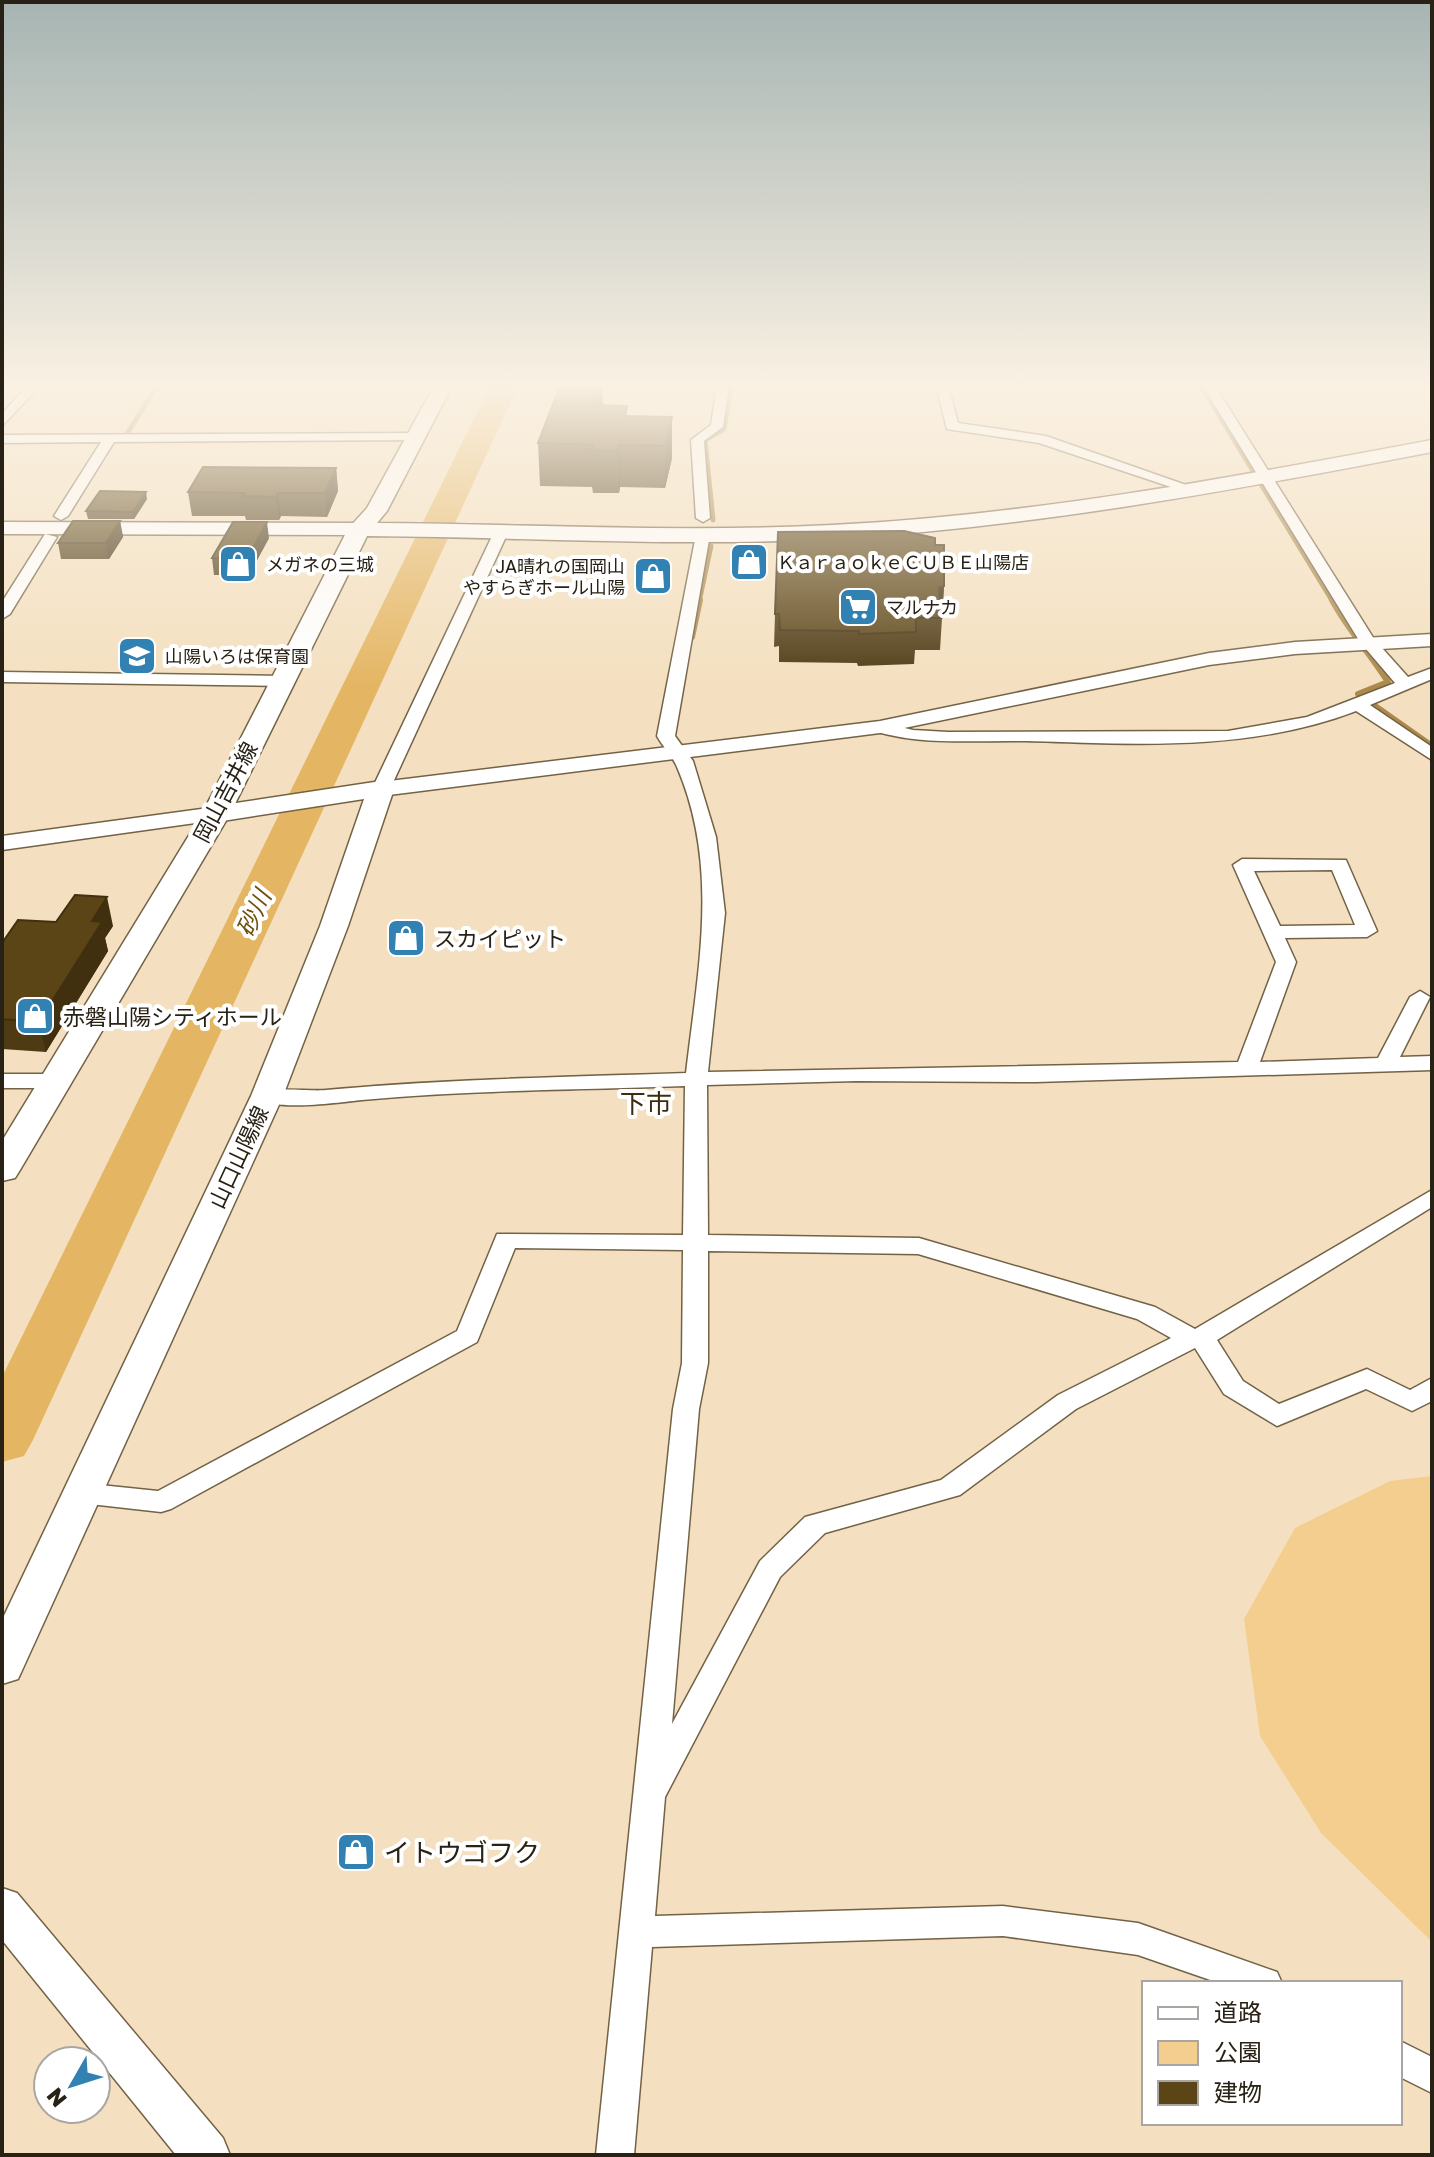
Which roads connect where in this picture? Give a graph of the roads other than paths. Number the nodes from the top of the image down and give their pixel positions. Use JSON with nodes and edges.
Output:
{"nodes":[{"id":1,"x":80,"y":487,"type":"edge"},
{"id":2,"x":386,"y":487,"type":"edge"},
{"id":3,"x":701,"y":487,"type":"edge"},
{"id":4,"x":1167,"y":487,"type":"edge"},
{"id":5,"x":1203,"y":487,"type":"edge"},
{"id":6,"x":1270,"y":487,"type":"edge"},
{"id":7,"x":61,"y":516,"type":"dead end"},
{"id":8,"x":703,"y":518,"type":"dead end"},
{"id":9,"x":2,"y":528,"type":"edge"},
{"id":10,"x":372,"y":529,"type":"junction"},
{"id":11,"x":502,"y":530,"type":"junction"},
{"id":12,"x":50,"y":537,"type":"dead end"},
{"id":13,"x":702,"y":540,"type":"dead end"},
{"id":14,"x":2,"y":614,"type":"edge"},
{"id":15,"x":1432,"y":640,"type":"edge"},
{"id":16,"x":1368,"y":642,"type":"junction"},
{"id":17,"x":1432,"y":673,"type":"edge"},
{"id":18,"x":2,"y":677,"type":"edge"},
{"id":19,"x":284,"y":681,"type":"junction"},
{"id":20,"x":1405,"y":684,"type":"junction"},
{"id":21,"x":1357,"y":704,"type":"junction"},
{"id":22,"x":880,"y":727,"type":"junction"},
{"id":23,"x":675,"y":754,"type":"junction"},
{"id":24,"x":1432,"y":755,"type":"edge"},
{"id":25,"x":368,"y":792,"type":"junction"},
{"id":26,"x":216,"y":814,"type":"junction"},
{"id":27,"x":2,"y":843,"type":"edge"},
{"id":28,"x":1272,"y":932,"type":"junction"},
{"id":29,"x":1420,"y":997,"type":"dead end"},
{"id":30,"x":1432,"y":1063,"type":"edge"},
{"id":31,"x":1386,"y":1064,"type":"junction"},
{"id":32,"x":1246,"y":1069,"type":"junction"},
{"id":33,"x":2,"y":1081,"type":"edge"},
{"id":34,"x":54,"y":1081,"type":"junction"},
{"id":35,"x":696,"y":1082,"type":"junction"},
{"id":36,"x":267,"y":1096,"type":"junction"},
{"id":37,"x":2,"y":1170,"type":"edge"},
{"id":38,"x":1432,"y":1197,"type":"edge"},
{"id":39,"x":693,"y":1242,"type":"junction"},
{"id":40,"x":1196,"y":1338,"type":"junction"},
{"id":41,"x":1432,"y":1387,"type":"edge"},
{"id":42,"x":81,"y":1493,"type":"junction"},
{"id":43,"x":2,"y":1666,"type":"edge"},
{"id":44,"x":648,"y":1798,"type":"junction"},
{"id":45,"x":2,"y":1907,"type":"edge"},
{"id":46,"x":636,"y":1932,"type":"junction"},
{"id":47,"x":1259,"y":1981,"type":"edge"},
{"id":48,"x":1402,"y":2059,"type":"edge"},
{"id":49,"x":1432,"y":2076,"type":"edge"},
{"id":50,"x":206,"y":2155,"type":"edge"},
{"id":51,"x":615,"y":2155,"type":"edge"}],
"edges":[{"from":1,"to":7,"type":"street"},
{"from":2,"to":10,"type":"main road","name":"岡山吉井線"},
{"from":3,"to":8,"type":"street"},
{"from":4,"to":11,"type":"main road"},
{"from":5,"to":11,"type":"main road"},
{"from":6,"to":16,"type":"street"},
{"from":9,"to":10,"type":"main road"},
{"from":10,"to":11,"type":"main road"},
{"from":10,"to":19,"type":"main road","name":"岡山吉井線"},
{"from":11,"to":25,"type":"street"},
{"from":12,"to":14,"type":"street"},
{"from":13,"to":23,"type":"street"},
{"from":15,"to":16,"type":"street"},
{"from":16,"to":20,"type":"street"},
{"from":16,"to":22,"type":"street"},
{"from":17,"to":20,"type":"street"},
{"from":18,"to":19,"type":"street"},
{"from":19,"to":26,"type":"main road","name":"岡山吉井線"},
{"from":20,"to":21,"type":"street"},
{"from":21,"to":22,"type":"street"},
{"from":21,"to":24,"type":"street"},
{"from":22,"to":23,"type":"street"},
{"from":23,"to":25,"type":"street"},
{"from":23,"to":35,"type":"street"},
{"from":25,"to":26,"type":"main road"},
{"from":25,"to":36,"type":"main road","name":"山口山陽線"},
{"from":26,"to":27,"type":"street"},
{"from":26,"to":34,"type":"main road","name":"岡山吉井線"},
{"from":28,"to":28,"type":"street"},
{"from":28,"to":32,"type":"street"},
{"from":29,"to":31,"type":"street"},
{"from":30,"to":31,"type":"street"},
{"from":31,"to":32,"type":"street"},
{"from":32,"to":35,"type":"street"},
{"from":33,"to":34,"type":"street"},
{"from":34,"to":37,"type":"main road","name":"岡山吉井線"},
{"from":35,"to":36,"type":"street"},
{"from":35,"to":39,"type":"street"},
{"from":36,"to":42,"type":"main road","name":"山口山陽線"},
{"from":38,"to":40,"type":"street"},
{"from":39,"to":40,"type":"street"},
{"from":39,"to":42,"type":"street"},
{"from":39,"to":44,"type":"street"},
{"from":40,"to":41,"type":"street"},
{"from":40,"to":44,"type":"street"},
{"from":42,"to":43,"type":"main road","name":"山口山陽線"},
{"from":44,"to":46,"type":"street"},
{"from":45,"to":50,"type":"street"},
{"from":46,"to":47,"type":"street"},
{"from":46,"to":51,"type":"street"},
{"from":48,"to":49,"type":"street"}]}
